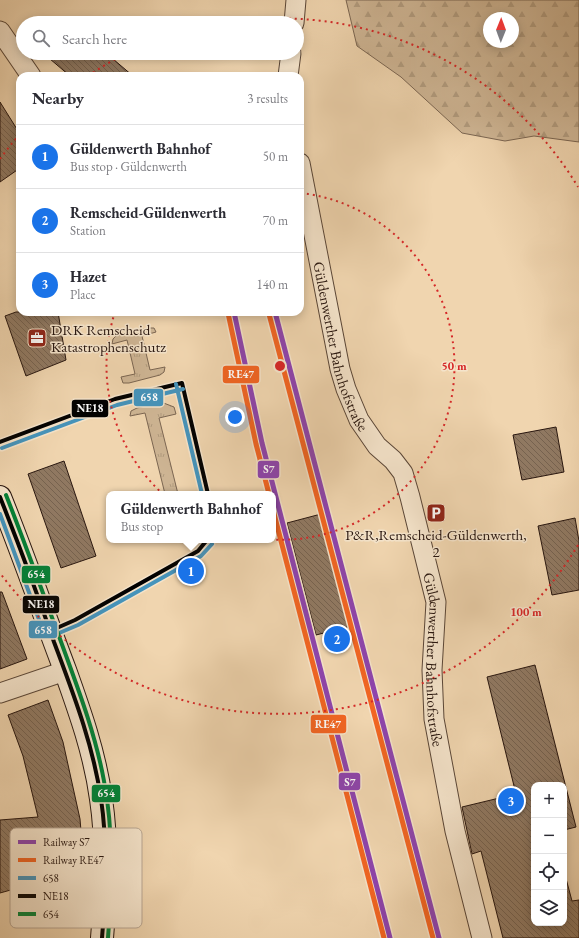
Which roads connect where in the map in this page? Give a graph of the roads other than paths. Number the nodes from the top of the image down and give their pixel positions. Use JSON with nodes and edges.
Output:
{"nodes":[{"id":1,"x":296,"y":0,"type":"edge"},
{"id":2,"x":295,"y":16,"type":"edge"},
{"id":3,"x":0,"y":32,"type":"edge"},
{"id":4,"x":16,"y":55,"type":"edge"},
{"id":5,"x":20,"y":60,"type":"edge"},
{"id":6,"x":290,"y":60,"type":"edge"},
{"id":7,"x":28,"y":72,"type":"edge"},
{"id":8,"x":289,"y":72,"type":"edge"},
{"id":9,"x":304,"y":184,"type":"edge"},
{"id":10,"x":0,"y":497,"type":"edge"},
{"id":11,"x":65,"y":671,"type":"junction"},
{"id":12,"x":0,"y":693,"type":"edge"},
{"id":13,"x":104,"y":828,"type":"edge"},
{"id":14,"x":103,"y":928,"type":"edge"},
{"id":15,"x":102,"y":938,"type":"edge"},
{"id":16,"x":482,"y":938,"type":"edge"}],
"edges":[{"from":1,"to":2,"type":"street"},
{"from":3,"to":4,"type":"street"},
{"from":5,"to":7,"type":"street"},
{"from":6,"to":8,"type":"street"},
{"from":9,"to":16,"type":"street","name":"Güldenwerther Bahnhofstraße"},
{"from":10,"to":11,"type":"main road"},
{"from":11,"to":12,"type":"street"},
{"from":11,"to":13,"type":"main road"},
{"from":14,"to":15,"type":"main road"}]}
